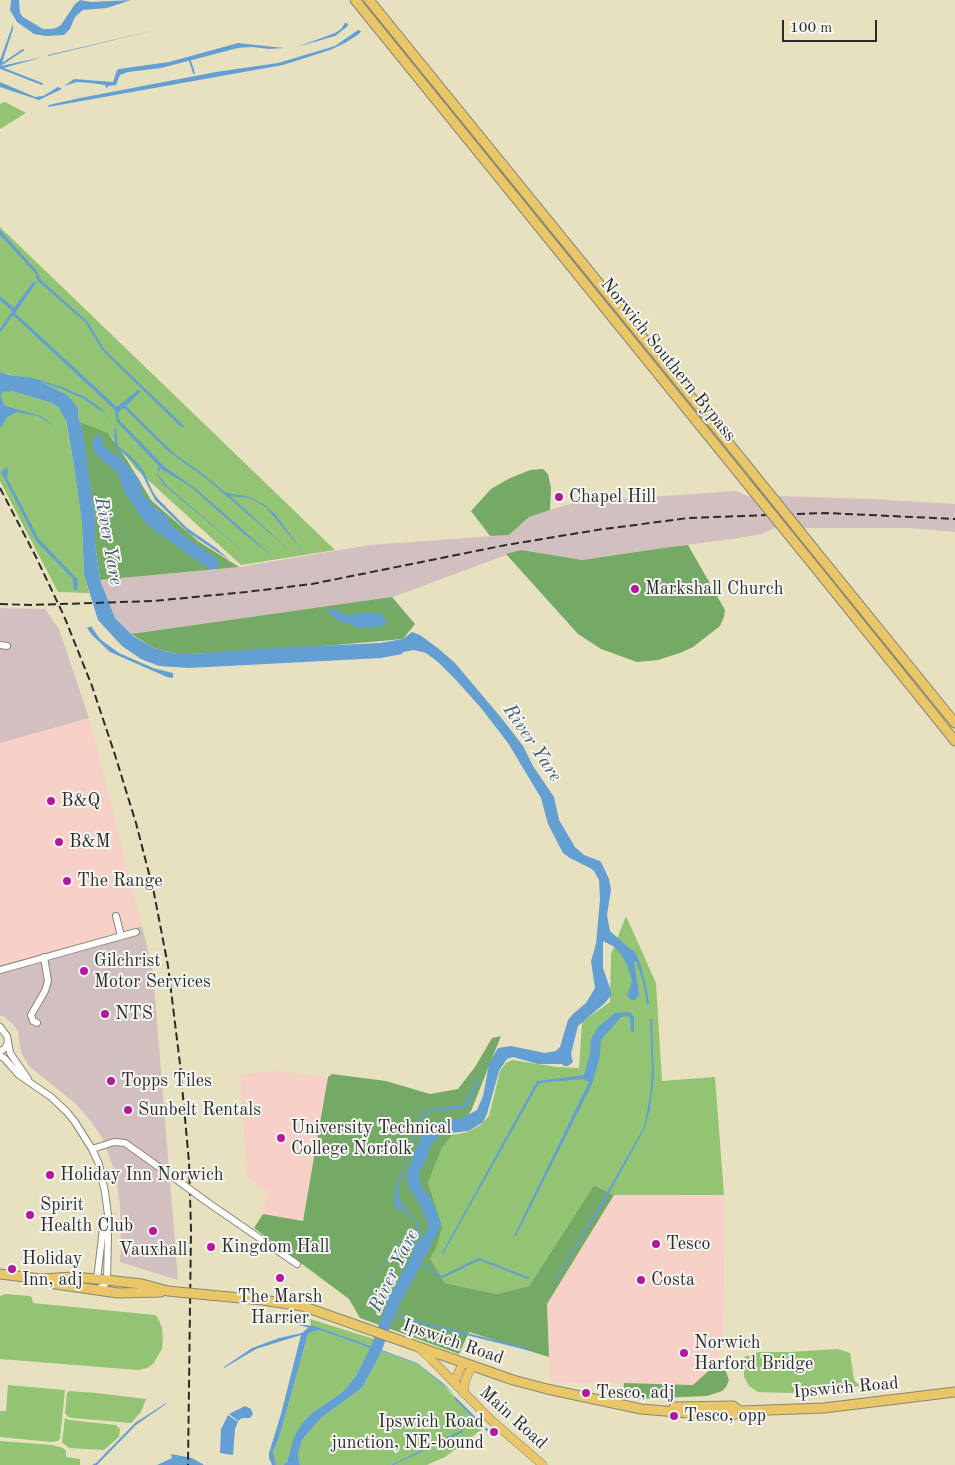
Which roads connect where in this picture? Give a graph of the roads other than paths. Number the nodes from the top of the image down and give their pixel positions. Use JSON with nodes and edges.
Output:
{"nodes":[{"id":1,"x":355,"y":0,"type":"edge"},
{"id":2,"x":369,"y":0,"type":"edge"},
{"id":3,"x":955,"y":723,"type":"edge"},
{"id":4,"x":955,"y":741,"type":"edge"},
{"id":5,"x":116,"y":916,"type":"dead end"},
{"id":6,"x":136,"y":932,"type":"dead end"},
{"id":7,"x":122,"y":936,"type":"junction"},
{"id":8,"x":44,"y":957,"type":"junction"},
{"id":9,"x":0,"y":970,"type":"edge"},
{"id":10,"x":37,"y":1023,"type":"dead end"},
{"id":11,"x":0,"y":1027,"type":"edge"},
{"id":12,"x":8,"y":1041,"type":"junction"},
{"id":13,"x":0,"y":1052,"type":"edge"},
{"id":14,"x":0,"y":1056,"type":"edge"},
{"id":15,"x":29,"y":1080,"type":"junction"},
{"id":16,"x":92,"y":1149,"type":"junction"},
{"id":17,"x":297,"y":1264,"type":"dead end"},
{"id":18,"x":0,"y":1274,"type":"edge"},
{"id":19,"x":101,"y":1284,"type":"junction"},
{"id":20,"x":168,"y":1291,"type":"junction"},
{"id":21,"x":418,"y":1347,"type":"junction"},
{"id":22,"x":467,"y":1365,"type":"junction"},
{"id":23,"x":461,"y":1391,"type":"junction"},
{"id":24,"x":955,"y":1392,"type":"edge"},
{"id":25,"x":543,"y":1465,"type":"edge"}],
"edges":[{"from":1,"to":4,"type":"highway","name":"Norwich Southern Bypass","bridge":true},
{"from":2,"to":3,"type":"highway","name":"Norwich Southern Bypass","bridge":true},
{"from":5,"to":7,"type":"street"},
{"from":6,"to":7,"type":"street"},
{"from":7,"to":8,"type":"street"},
{"from":8,"to":9,"type":"street"},
{"from":8,"to":10,"type":"street"},
{"from":11,"to":12,"type":"street"},
{"from":12,"to":13,"type":"street"},
{"from":12,"to":15,"type":"street"},
{"from":14,"to":15,"type":"street"},
{"from":15,"to":16,"type":"street"},
{"from":16,"to":17,"type":"street","bridge":true},
{"from":16,"to":19,"type":"street"},
{"from":18,"to":19,"type":"highway","name":"Ipswich Road"},
{"from":19,"to":20,"type":"highway","name":"Ipswich Road"},
{"from":19,"to":20,"type":"highway","name":"Ipswich Road"},
{"from":20,"to":21,"type":"highway","name":"Ipswich Road","bridge":true},
{"from":21,"to":22,"type":"highway","name":"Ipswich Road"},
{"from":21,"to":23,"type":"main road","name":"Main Road"},
{"from":22,"to":23,"type":"main road","name":"Main Road"},
{"from":22,"to":24,"type":"highway","name":"Ipswich Road"},
{"from":23,"to":25,"type":"main road","name":"Main Road"}]}
